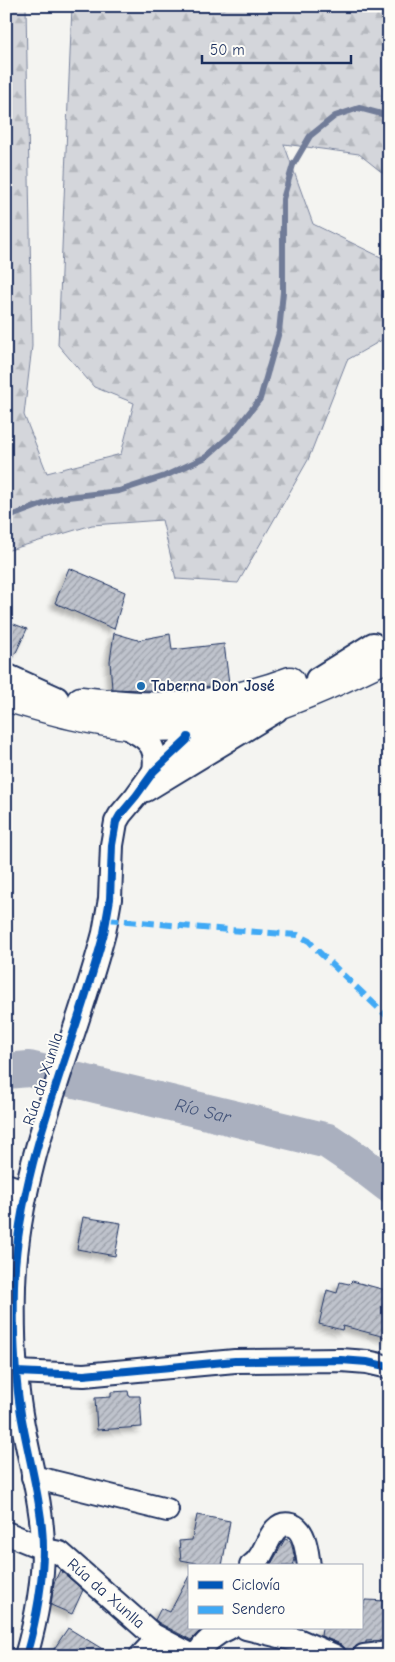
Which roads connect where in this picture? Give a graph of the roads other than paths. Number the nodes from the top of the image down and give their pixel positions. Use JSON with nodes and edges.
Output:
{"nodes":[{"id":1,"x":384,"y":645,"type":"edge"},
{"id":2,"x":6,"y":675,"type":"edge"},
{"id":3,"x":6,"y":690,"type":"edge"},
{"id":4,"x":6,"y":697,"type":"edge"},
{"id":5,"x":300,"y":697,"type":"junction"},
{"id":6,"x":67,"y":700,"type":"junction"},
{"id":7,"x":102,"y":721,"type":"junction"},
{"id":8,"x":133,"y":731,"type":"junction"},
{"id":9,"x":197,"y":736,"type":"junction"},
{"id":10,"x":154,"y":771,"type":"junction"},
{"id":11,"x":136,"y":796,"type":"junction"},
{"id":12,"x":16,"y":1189,"type":"edge"},
{"id":13,"x":389,"y":1367,"type":"edge"},
{"id":14,"x":16,"y":1372,"type":"junction"},
{"id":15,"x":33,"y":1477,"type":"junction"},
{"id":16,"x":167,"y":1510,"type":"dead end"},
{"id":17,"x":6,"y":1533,"type":"edge"},
{"id":18,"x":43,"y":1548,"type":"junction"},
{"id":19,"x":253,"y":1564,"type":"edge"},
{"id":20,"x":309,"y":1564,"type":"edge"},
{"id":21,"x":225,"y":1630,"type":"edge"},
{"id":22,"x":254,"y":1630,"type":"edge"},
{"id":23,"x":158,"y":1638,"type":"junction"},
{"id":24,"x":389,"y":1653,"type":"edge"},
{"id":25,"x":26,"y":1656,"type":"edge"},
{"id":26,"x":141,"y":1656,"type":"edge"},
{"id":27,"x":189,"y":1656,"type":"edge"},
{"id":28,"x":197,"y":1656,"type":"edge"},
{"id":29,"x":335,"y":1656,"type":"edge"},
{"id":30,"x":364,"y":1656,"type":"edge"}],
"edges":[{"from":1,"to":5,"type":"main road"},
{"from":1,"to":6,"type":"main road"},
{"from":1,"to":9,"type":"street"},
{"from":2,"to":6,"type":"street"},
{"from":3,"to":6,"type":"main road"},
{"from":4,"to":7,"type":"main road"},
{"from":5,"to":9,"type":"main road"},
{"from":5,"to":9,"type":"street","name":"Rúa da Xunlla"},
{"from":6,"to":9,"type":"street"},
{"from":7,"to":8,"type":"street"},
{"from":7,"to":9,"type":"main road"},
{"from":8,"to":9,"type":"street"},
{"from":8,"to":10,"type":"street"},
{"from":9,"to":10,"type":"street","name":"Rúa da Xunlla"},
{"from":9,"to":11,"type":"street","name":"Rúa da Xunlla"},
{"from":10,"to":11,"type":"street","name":"Rúa da Xunlla"},
{"from":11,"to":12,"type":"street","name":"Rúa da Xunlla"},
{"from":12,"to":14,"type":"street","name":"Rúa da Xunlla"},
{"from":13,"to":14,"type":"street"},
{"from":14,"to":15,"type":"street","name":"Rúa da Xunlla"},
{"from":15,"to":16,"type":"street"},
{"from":15,"to":18,"type":"street","name":"Rúa da Xunlla"},
{"from":17,"to":18,"type":"street"},
{"from":18,"to":23,"type":"street","name":"Rúa da Xunlla"},
{"from":18,"to":25,"type":"street"},
{"from":19,"to":20,"type":"street"},
{"from":21,"to":28,"type":"street"},
{"from":22,"to":29,"type":"street"},
{"from":23,"to":26,"type":"street"},
{"from":23,"to":27,"type":"street","name":"Rúa da Xunlla"},
{"from":24,"to":30,"type":"street"}]}
